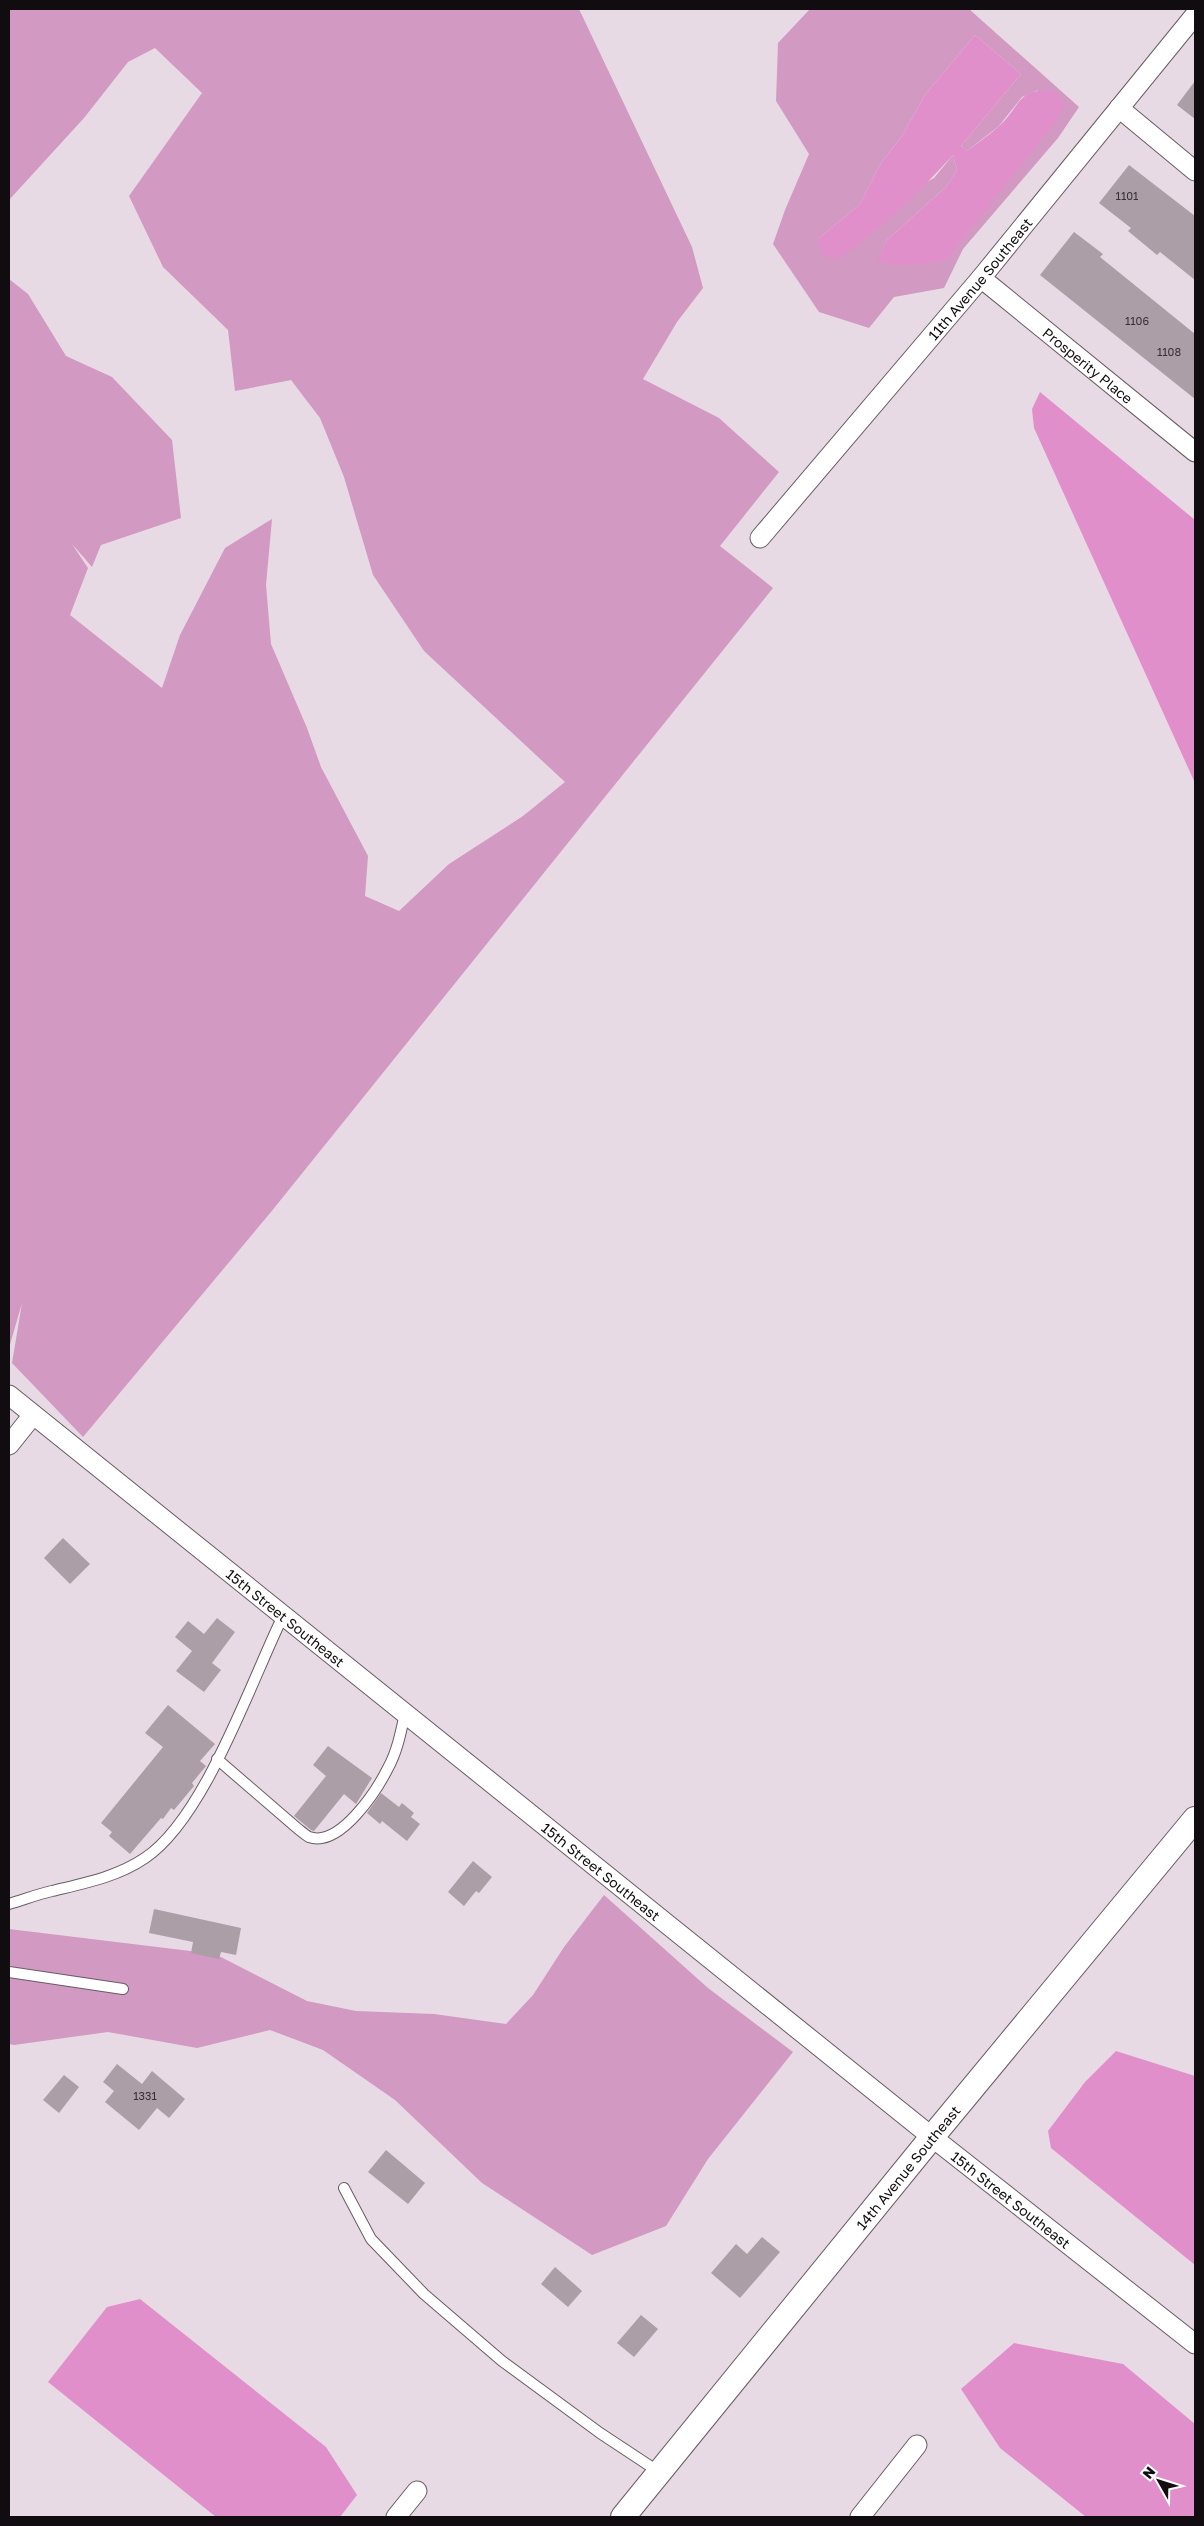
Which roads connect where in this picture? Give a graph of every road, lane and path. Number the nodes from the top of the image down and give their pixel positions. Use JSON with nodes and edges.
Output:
{"nodes":[{"id":1,"x":1195,"y":15,"type":"edge"},
{"id":2,"x":1119,"y":108,"type":"junction"},
{"id":3,"x":1195,"y":171,"type":"edge"},
{"id":4,"x":981,"y":278,"type":"junction"},
{"id":5,"x":1195,"y":452,"type":"edge"},
{"id":6,"x":760,"y":538,"type":"dead end"},
{"id":7,"x":9,"y":1395,"type":"edge"},
{"id":8,"x":33,"y":1415,"type":"junction"},
{"id":9,"x":9,"y":1445,"type":"edge"},
{"id":10,"x":283,"y":1616,"type":"junction"},
{"id":11,"x":405,"y":1713,"type":"junction"},
{"id":12,"x":217,"y":1759,"type":"junction"},
{"id":13,"x":1195,"y":1819,"type":"edge"},
{"id":14,"x":9,"y":1904,"type":"edge"},
{"id":15,"x":9,"y":1972,"type":"edge"},
{"id":16,"x":123,"y":1989,"type":"dead end"},
{"id":17,"x":932,"y":2137,"type":"junction"},
{"id":18,"x":344,"y":2188,"type":"dead end"},
{"id":19,"x":1195,"y":2344,"type":"edge"},
{"id":20,"x":917,"y":2445,"type":"dead end"},
{"id":21,"x":659,"y":2472,"type":"junction"},
{"id":22,"x":417,"y":2491,"type":"dead end"},
{"id":23,"x":396,"y":2517,"type":"edge"},
{"id":24,"x":623,"y":2517,"type":"edge"},
{"id":25,"x":860,"y":2517,"type":"edge"}],
"edges":[{"from":1,"to":2,"type":"street","name":"11th Avenue Southeast"},
{"from":2,"to":3,"type":"street"},
{"from":2,"to":4,"type":"street","name":"11th Avenue Southeast"},
{"from":4,"to":5,"type":"street","name":"Prosperity Place"},
{"from":4,"to":6,"type":"street","name":"11th Avenue Southeast"},
{"from":7,"to":8,"type":"street","name":"15th Street Southeast"},
{"from":8,"to":9,"type":"street"},
{"from":8,"to":10,"type":"street","name":"15th Street Southeast"},
{"from":10,"to":11,"type":"street","name":"15th Street Southeast"},
{"from":10,"to":12,"type":"lane"},
{"from":11,"to":12,"type":"lane"},
{"from":11,"to":17,"type":"street","name":"15th Street Southeast"},
{"from":12,"to":14,"type":"lane"},
{"from":13,"to":17,"type":"street","name":"14th Avenue Southeast"},
{"from":15,"to":16,"type":"lane"},
{"from":17,"to":19,"type":"street","name":"15th Street Southeast"},
{"from":17,"to":21,"type":"street","name":"14th Avenue Southeast"},
{"from":18,"to":21,"type":"lane"},
{"from":20,"to":25,"type":"street"},
{"from":21,"to":24,"type":"street","name":"14th Avenue Southeast"},
{"from":22,"to":23,"type":"street"}]}
